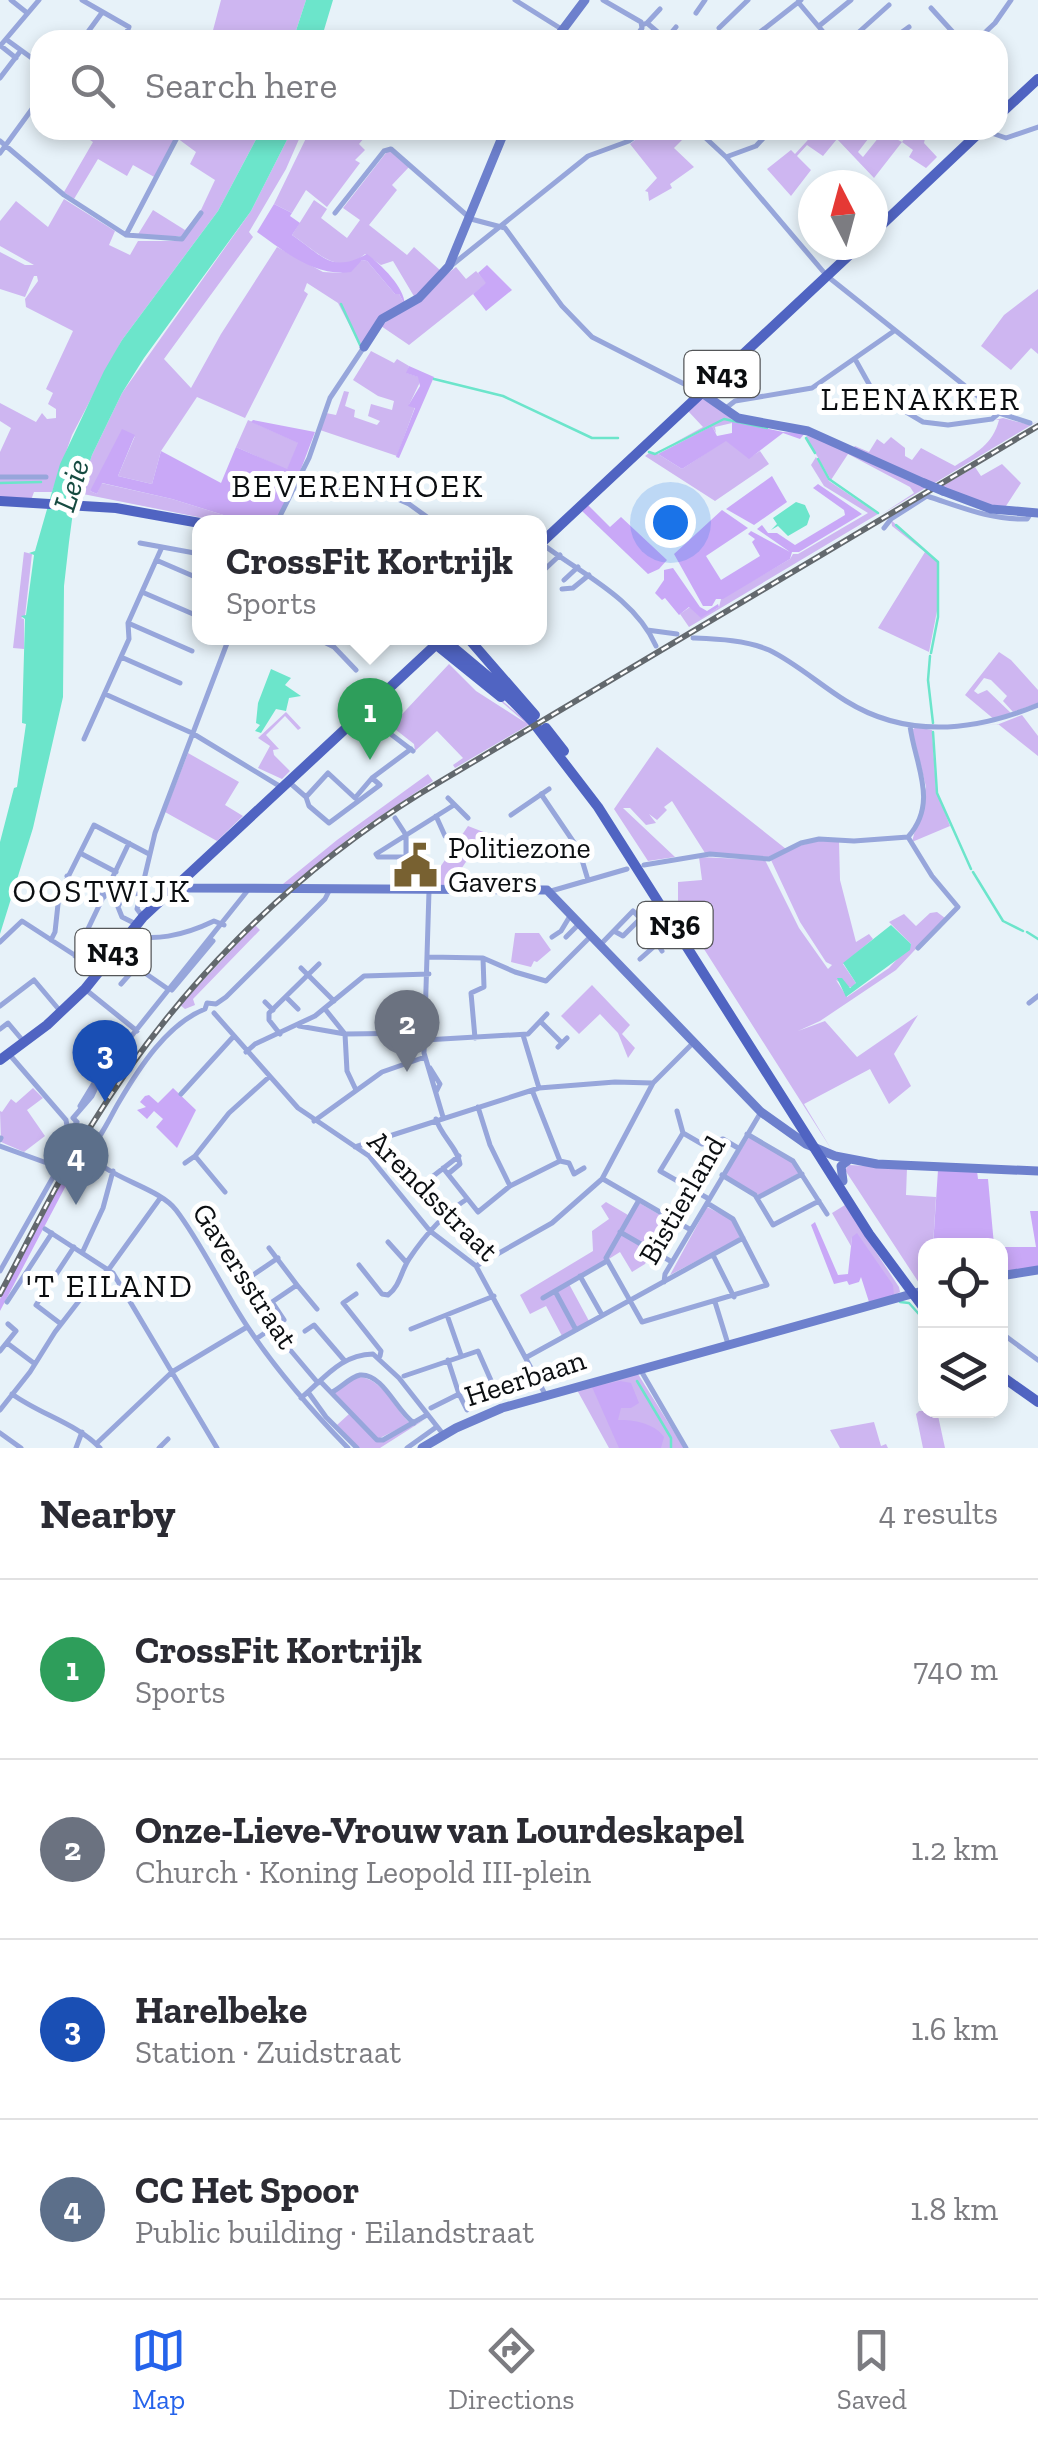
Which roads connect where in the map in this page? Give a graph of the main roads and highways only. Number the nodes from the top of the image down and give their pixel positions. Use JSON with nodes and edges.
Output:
{"nodes":[{"id":1,"x":1038,"y":79,"type":"edge"},
{"id":2,"x":1008,"y":107,"type":"edge"},
{"id":3,"x":972,"y":140,"type":"edge"},
{"id":4,"x":888,"y":219,"type":"edge"},
{"id":5,"x":844,"y":260,"type":"edge"},
{"id":6,"x":0,"y":501,"type":"edge"},
{"id":7,"x":192,"y":521,"type":"edge"},
{"id":8,"x":547,"y":537,"type":"edge"},
{"id":9,"x":432,"y":645,"type":"edge"},
{"id":10,"x":441,"y":645,"type":"edge"},
{"id":11,"x":442,"y":645,"type":"edge"},
{"id":12,"x":474,"y":645,"type":"edge"},
{"id":13,"x":564,"y":751,"type":"junction"},
{"id":14,"x":6,"y":1055,"type":"edge"},
{"id":15,"x":820,"y":1151,"type":"junction"},
{"id":16,"x":918,"y":1291,"type":"edge"},
{"id":17,"x":918,"y":1291,"type":"edge"},
{"id":18,"x":1008,"y":1384,"type":"edge"},
{"id":19,"x":1038,"y":1406,"type":"edge"}],
"edges":[{"from":1,"to":2,"type":"main road"},
{"from":3,"to":4,"type":"main road"},
{"from":5,"to":8,"type":"main road","number":"N43"},
{"from":6,"to":7,"type":"main road"},
{"from":9,"to":14,"type":"main road","number":"N43"},
{"from":10,"to":15,"type":"main road","number":"N36"},
{"from":11,"to":13,"type":"main road","number":"N36"},
{"from":12,"to":13,"type":"main road"},
{"from":13,"to":15,"type":"main road","number":"N36"},
{"from":15,"to":16,"type":"main road","number":"N36"},
{"from":15,"to":17,"type":"main road","number":"N36"},
{"from":18,"to":19,"type":"main road"}]}
